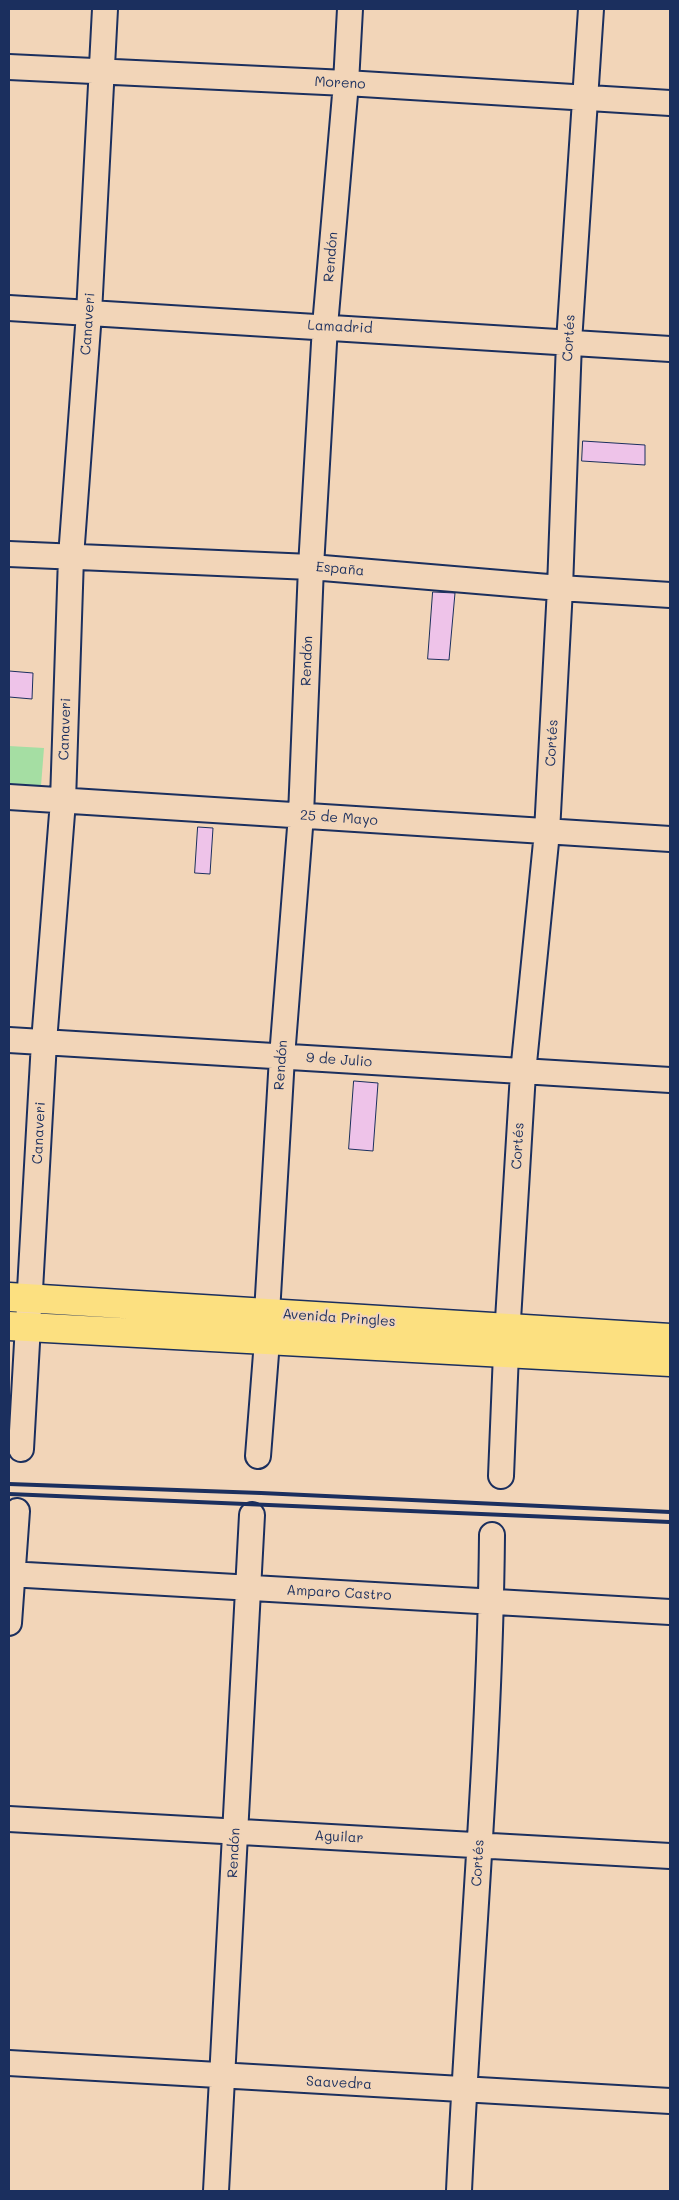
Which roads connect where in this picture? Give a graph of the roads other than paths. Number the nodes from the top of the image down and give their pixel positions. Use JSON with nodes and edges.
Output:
{"nodes":[{"id":1,"x":105,"y":9,"type":"edge"},
{"id":2,"x":350,"y":9,"type":"edge"},
{"id":3,"x":591,"y":9,"type":"edge"},
{"id":4,"x":9,"y":67,"type":"edge"},
{"id":5,"x":102,"y":73,"type":"junction"},
{"id":6,"x":346,"y":83,"type":"junction"},
{"id":7,"x":586,"y":96,"type":"junction"},
{"id":8,"x":670,"y":103,"type":"edge"},
{"id":9,"x":9,"y":308,"type":"edge"},
{"id":10,"x":89,"y":313,"type":"junction"},
{"id":11,"x":325,"y":326,"type":"junction"},
{"id":12,"x":569,"y":342,"type":"junction"},
{"id":13,"x":670,"y":349,"type":"edge"},
{"id":14,"x":9,"y":554,"type":"edge"},
{"id":15,"x":71,"y":557,"type":"junction"},
{"id":16,"x":311,"y":567,"type":"junction"},
{"id":17,"x":560,"y":588,"type":"junction"},
{"id":18,"x":670,"y":595,"type":"edge"},
{"id":19,"x":9,"y":797,"type":"edge"},
{"id":20,"x":62,"y":801,"type":"junction"},
{"id":21,"x":301,"y":815,"type":"junction"},
{"id":22,"x":547,"y":832,"type":"junction"},
{"id":23,"x":670,"y":839,"type":"edge"},
{"id":24,"x":9,"y":1040,"type":"edge"},
{"id":25,"x":44,"y":1042,"type":"junction"},
{"id":26,"x":282,"y":1057,"type":"junction"},
{"id":27,"x":523,"y":1072,"type":"junction"},
{"id":28,"x":670,"y":1080,"type":"edge"},
{"id":29,"x":19,"y":1298,"type":"edge"},
{"id":30,"x":267,"y":1313,"type":"junction"},
{"id":31,"x":19,"y":1327,"type":"edge"},
{"id":32,"x":670,"y":1338,"type":"edge"},
{"id":33,"x":267,"y":1341,"type":"junction"},
{"id":34,"x":507,"y":1341,"type":"junction"},
{"id":35,"x":670,"y":1362,"type":"edge"},
{"id":36,"x":21,"y":1448,"type":"dead end"},
{"id":37,"x":258,"y":1456,"type":"dead end"},
{"id":38,"x":501,"y":1476,"type":"dead end"},
{"id":39,"x":18,"y":1510,"type":"dead end"},
{"id":40,"x":252,"y":1515,"type":"dead end"},
{"id":41,"x":492,"y":1535,"type":"dead end"},
{"id":42,"x":11,"y":1574,"type":"edge"},
{"id":43,"x":249,"y":1589,"type":"junction"},
{"id":44,"x":491,"y":1602,"type":"junction"},
{"id":45,"x":670,"y":1612,"type":"edge"},
{"id":46,"x":9,"y":1623,"type":"edge"},
{"id":47,"x":9,"y":1819,"type":"edge"},
{"id":48,"x":235,"y":1831,"type":"junction"},
{"id":49,"x":480,"y":1846,"type":"junction"},
{"id":50,"x":670,"y":1856,"type":"edge"},
{"id":51,"x":9,"y":2063,"type":"edge"},
{"id":52,"x":222,"y":2077,"type":"junction"},
{"id":53,"x":464,"y":2090,"type":"junction"},
{"id":54,"x":670,"y":2101,"type":"edge"},
{"id":55,"x":216,"y":2191,"type":"edge"},
{"id":56,"x":459,"y":2191,"type":"edge"}],
"edges":[{"from":1,"to":5,"type":"street","name":"Canaveri"},
{"from":2,"to":6,"type":"street","name":"Rendón"},
{"from":3,"to":7,"type":"street","name":"Cortés"},
{"from":4,"to":5,"type":"street","name":"Moreno"},
{"from":5,"to":6,"type":"street","name":"Moreno"},
{"from":5,"to":10,"type":"street","name":"Canaveri"},
{"from":6,"to":7,"type":"street","name":"Moreno"},
{"from":6,"to":11,"type":"street","name":"Rendón"},
{"from":7,"to":8,"type":"street","name":"Moreno"},
{"from":7,"to":12,"type":"street","name":"Cortés"},
{"from":9,"to":10,"type":"street","name":"Lamadrid"},
{"from":10,"to":11,"type":"street","name":"Lamadrid"},
{"from":10,"to":15,"type":"street","name":"Canaveri"},
{"from":11,"to":12,"type":"street","name":"Lamadrid"},
{"from":11,"to":16,"type":"street","name":"Rendón"},
{"from":12,"to":13,"type":"street","name":"Lamadrid"},
{"from":12,"to":17,"type":"street","name":"Cortés"},
{"from":14,"to":15,"type":"street","name":"España"},
{"from":15,"to":16,"type":"street","name":"España"},
{"from":15,"to":20,"type":"street","name":"Canaveri"},
{"from":16,"to":17,"type":"street","name":"España"},
{"from":16,"to":21,"type":"street","name":"Rendón"},
{"from":17,"to":18,"type":"street","name":"España"},
{"from":17,"to":22,"type":"street","name":"Cortés"},
{"from":19,"to":20,"type":"street","name":"25 de Mayo"},
{"from":20,"to":21,"type":"street","name":"25 de Mayo"},
{"from":20,"to":25,"type":"street","name":"Canaveri"},
{"from":21,"to":22,"type":"street","name":"25 de Mayo"},
{"from":21,"to":26,"type":"street","name":"Rendón"},
{"from":22,"to":23,"type":"street","name":"25 de Mayo"},
{"from":22,"to":27,"type":"street","name":"Cortés"},
{"from":24,"to":25,"type":"street","name":"9 de Julio"},
{"from":25,"to":26,"type":"street","name":"9 de Julio"},
{"from":25,"to":29,"type":"street","name":"Canaveri"},
{"from":26,"to":27,"type":"street","name":"9 de Julio"},
{"from":26,"to":30,"type":"street","name":"Rendón"},
{"from":27,"to":28,"type":"street","name":"9 de Julio"},
{"from":27,"to":34,"type":"street","name":"Cortés"},
{"from":29,"to":30,"type":"main road","name":"Avenida Pringles"},
{"from":29,"to":31,"type":"street","name":"Canaveri"},
{"from":30,"to":34,"type":"main road","name":"Avenida Pringles"},
{"from":31,"to":33,"type":"main road","name":"Avenida Pringles"},
{"from":31,"to":36,"type":"street","name":"Canaveri"},
{"from":32,"to":34,"type":"main road","name":"Avenida Pringles"},
{"from":33,"to":34,"type":"main road","name":"Avenida Pringles"},
{"from":33,"to":37,"type":"street"},
{"from":34,"to":35,"type":"main road","name":"Avenida Pringles"},
{"from":34,"to":38,"type":"street","name":"Cortés"},
{"from":39,"to":42,"type":"street"},
{"from":40,"to":43,"type":"street","name":"Rendón"},
{"from":41,"to":44,"type":"street","name":"Cortés"},
{"from":42,"to":43,"type":"street","name":"Amparo Castro"},
{"from":42,"to":46,"type":"street"},
{"from":43,"to":44,"type":"street","name":"Amparo Castro"},
{"from":43,"to":48,"type":"street","name":"Rendón"},
{"from":44,"to":45,"type":"street","name":"Amparo Castro"},
{"from":44,"to":49,"type":"street","name":"Cortés"},
{"from":47,"to":48,"type":"street","name":"Aguilar"},
{"from":48,"to":49,"type":"street","name":"Aguilar"},
{"from":48,"to":52,"type":"street","name":"Rendón"},
{"from":49,"to":50,"type":"street","name":"Aguilar"},
{"from":49,"to":53,"type":"street","name":"Cortés"},
{"from":51,"to":52,"type":"street","name":"Saavedra"},
{"from":52,"to":53,"type":"street","name":"Saavedra"},
{"from":52,"to":55,"type":"street","name":"Rendón"},
{"from":53,"to":54,"type":"street","name":"Saavedra"},
{"from":53,"to":56,"type":"street","name":"Cortés"}]}
